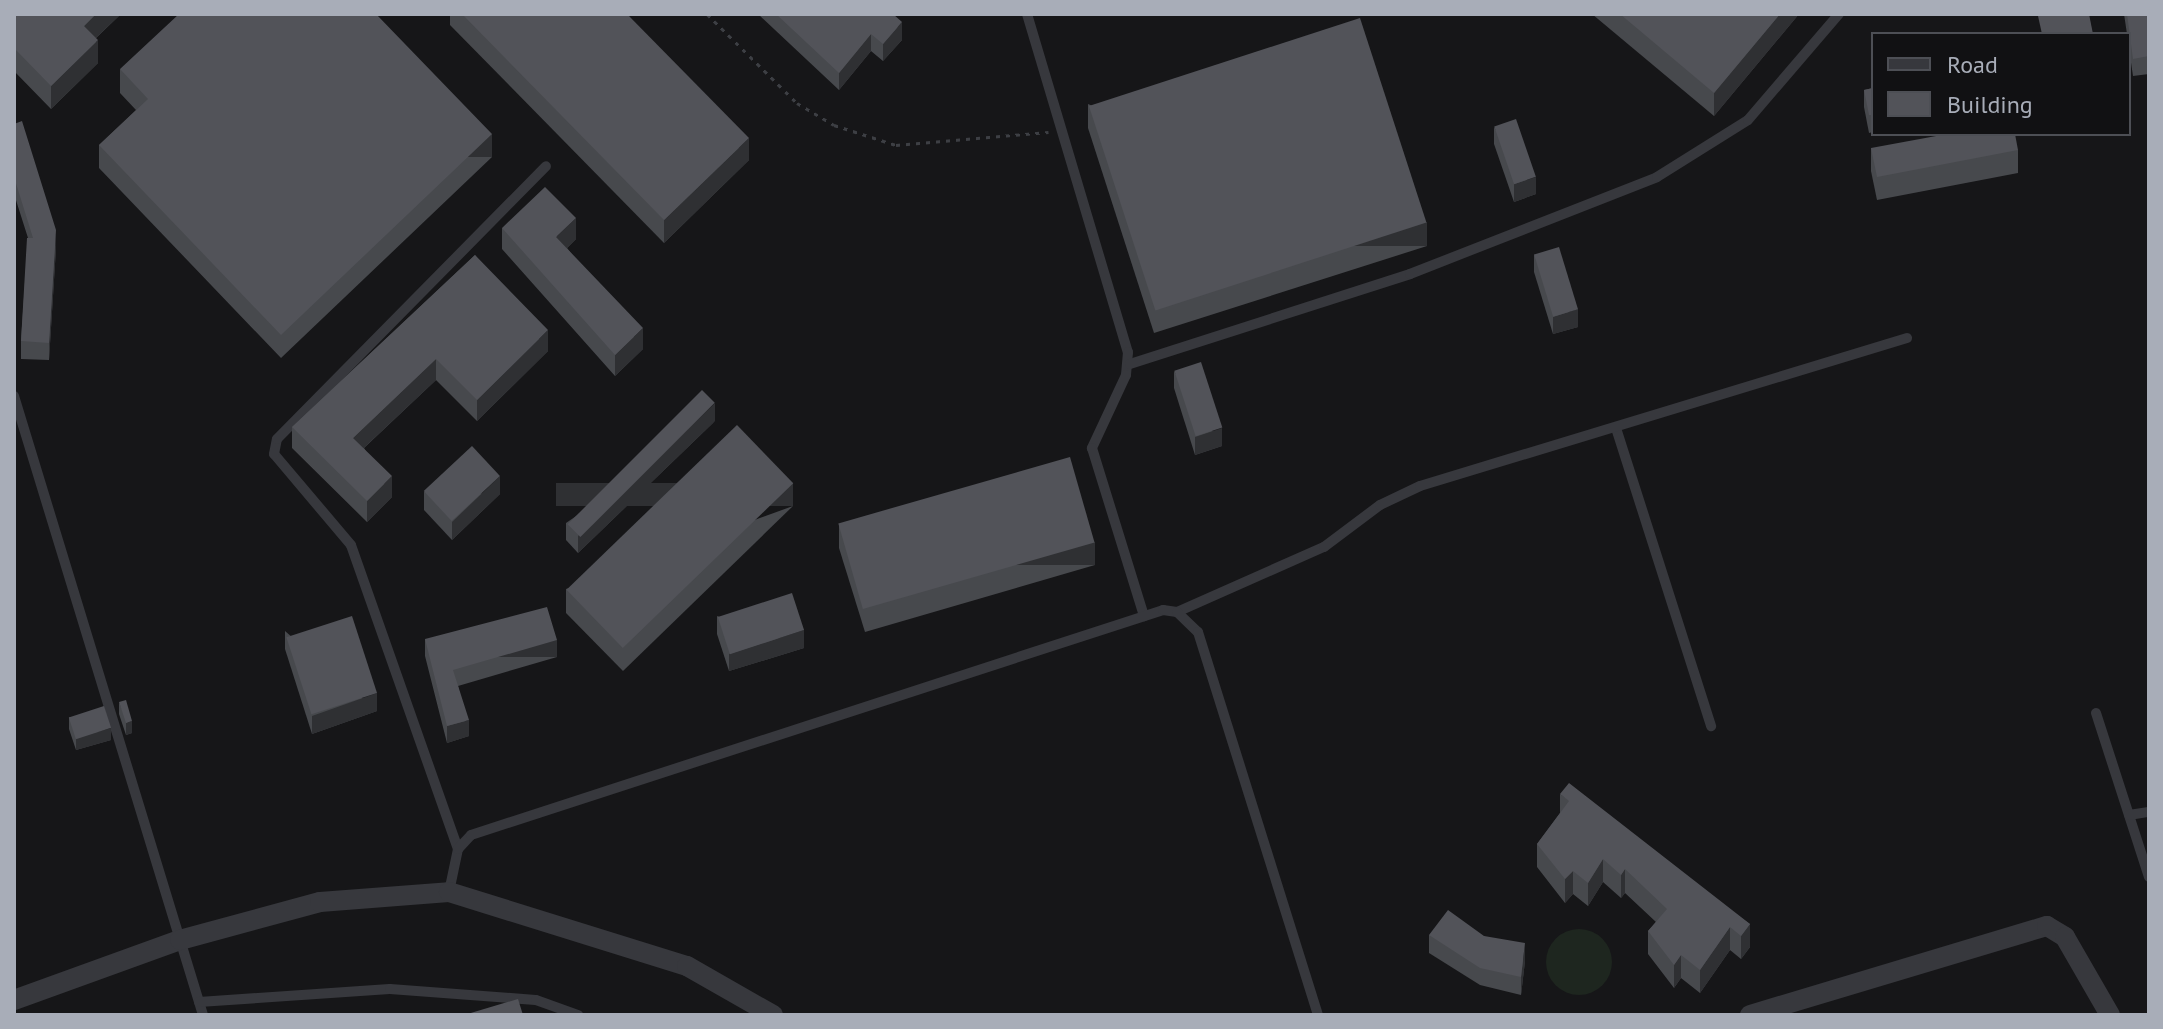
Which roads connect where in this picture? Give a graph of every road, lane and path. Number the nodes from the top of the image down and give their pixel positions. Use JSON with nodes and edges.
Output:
{"nodes":[{"id":1,"x":707,"y":14,"type":"edge"},
{"id":2,"x":1027,"y":14,"type":"edge"},
{"id":3,"x":1839,"y":14,"type":"edge"},
{"id":4,"x":1061,"y":130,"type":"junction"},
{"id":5,"x":546,"y":166,"type":"dead end"},
{"id":6,"x":1907,"y":338,"type":"dead end"},
{"id":7,"x":1130,"y":364,"type":"junction"},
{"id":8,"x":14,"y":398,"type":"edge"},
{"id":9,"x":1616,"y":428,"type":"junction"},
{"id":10,"x":1177,"y":612,"type":"junction"},
{"id":11,"x":1144,"y":616,"type":"junction"},
{"id":12,"x":2096,"y":713,"type":"dead end"},
{"id":13,"x":1711,"y":726,"type":"dead end"},
{"id":14,"x":2149,"y":812,"type":"edge"},
{"id":15,"x":2129,"y":815,"type":"junction"},
{"id":16,"x":458,"y":849,"type":"junction"},
{"id":17,"x":2149,"y":877,"type":"edge"},
{"id":18,"x":449,"y":892,"type":"junction"},
{"id":19,"x":180,"y":940,"type":"junction"},
{"id":20,"x":14,"y":1000,"type":"edge"},
{"id":21,"x":199,"y":1002,"type":"junction"},
{"id":22,"x":203,"y":1015,"type":"edge"},
{"id":23,"x":578,"y":1015,"type":"edge"},
{"id":24,"x":773,"y":1015,"type":"edge"},
{"id":25,"x":1318,"y":1015,"type":"edge"},
{"id":26,"x":1750,"y":1015,"type":"edge"},
{"id":27,"x":2110,"y":1015,"type":"edge"}],
"edges":[{"from":1,"to":4,"type":"path"},
{"from":2,"to":4,"type":"lane"},
{"from":3,"to":7,"type":"lane"},
{"from":4,"to":7,"type":"lane"},
{"from":5,"to":16,"type":"lane"},
{"from":6,"to":9,"type":"lane"},
{"from":7,"to":11,"type":"lane"},
{"from":8,"to":19,"type":"lane"},
{"from":9,"to":10,"type":"lane"},
{"from":9,"to":13,"type":"lane"},
{"from":10,"to":11,"type":"lane"},
{"from":10,"to":25,"type":"lane"},
{"from":11,"to":16,"type":"lane"},
{"from":12,"to":15,"type":"lane"},
{"from":14,"to":15,"type":"lane"},
{"from":15,"to":17,"type":"lane"},
{"from":16,"to":18,"type":"lane"},
{"from":18,"to":19,"type":"street"},
{"from":18,"to":24,"type":"street"},
{"from":19,"to":20,"type":"street"},
{"from":19,"to":21,"type":"lane"},
{"from":21,"to":22,"type":"lane"},
{"from":21,"to":23,"type":"lane"},
{"from":26,"to":27,"type":"street"}]}
